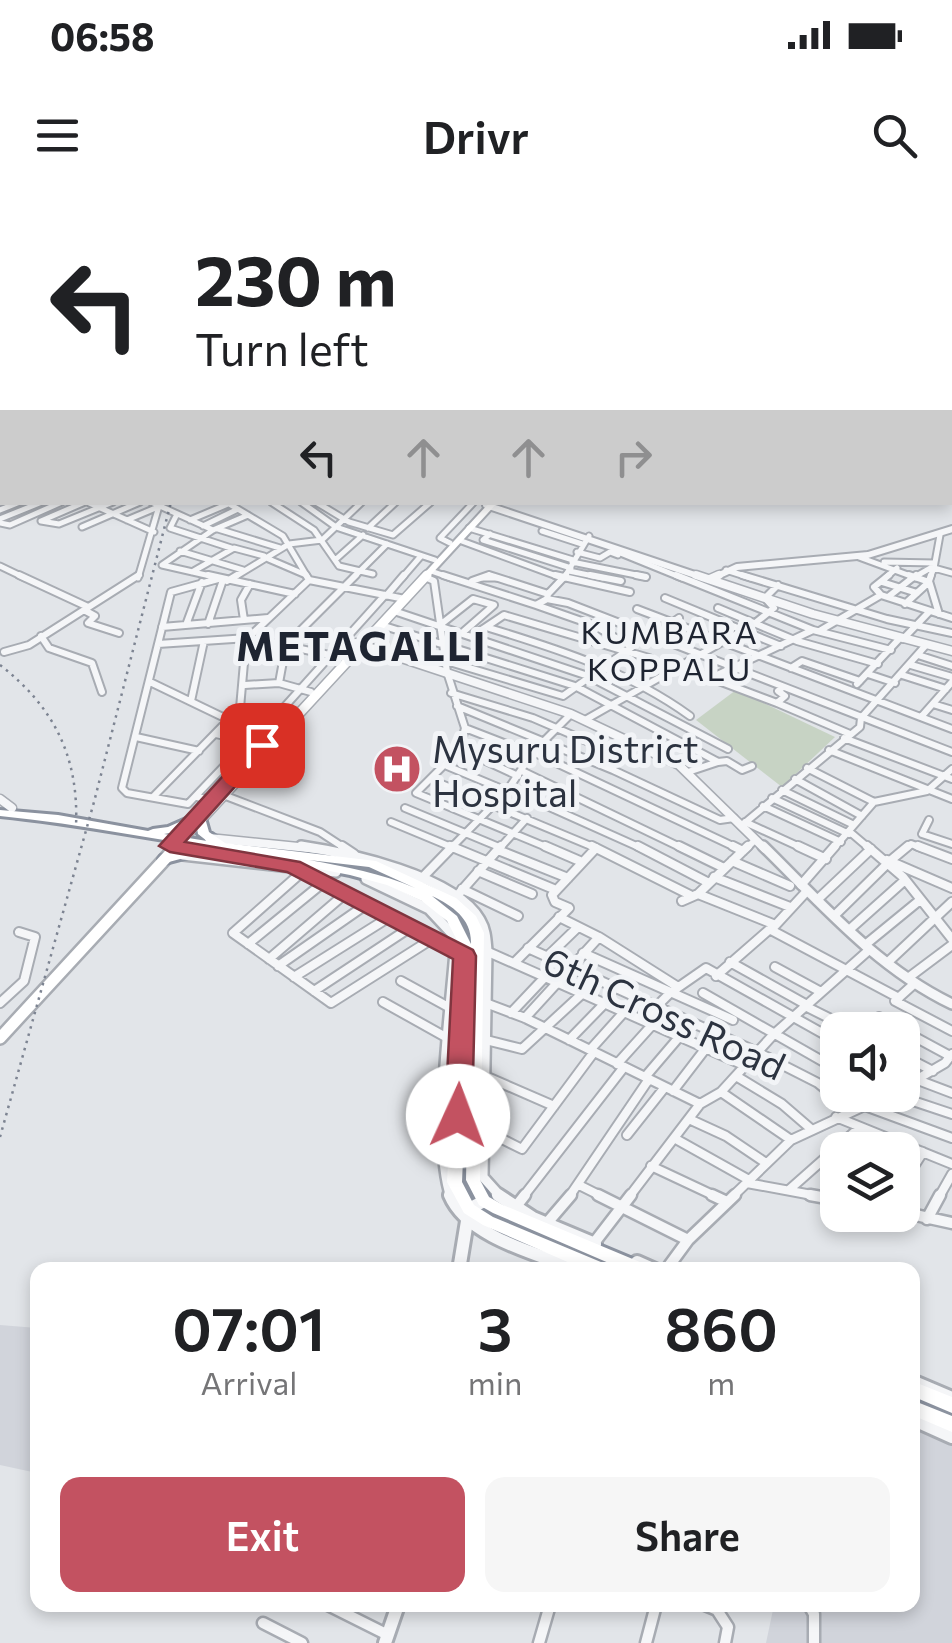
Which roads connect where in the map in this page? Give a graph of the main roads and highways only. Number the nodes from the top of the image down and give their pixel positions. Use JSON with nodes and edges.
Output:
{"nodes":[{"id":1,"x":485,"y":505,"type":"edge"},
{"id":2,"x":485,"y":505,"type":"edge"},
{"id":3,"x":454,"y":542,"type":"junction"},
{"id":4,"x":402,"y":598,"type":"junction"},
{"id":5,"x":360,"y":644,"type":"junction"},
{"id":6,"x":346,"y":658,"type":"junction"},
{"id":7,"x":218,"y":796,"type":"junction"},
{"id":8,"x":3,"y":810,"type":"edge"},
{"id":9,"x":198,"y":819,"type":"junction"},
{"id":10,"x":144,"y":838,"type":"junction"},
{"id":11,"x":225,"y":846,"type":"junction"},
{"id":12,"x":170,"y":851,"type":"junction"},
{"id":13,"x":472,"y":953,"type":"junction"},
{"id":14,"x":471,"y":975,"type":"junction"},
{"id":15,"x":2,"y":1031,"type":"edge"},
{"id":16,"x":583,"y":1262,"type":"edge"},
{"id":17,"x":623,"y":1262,"type":"edge"},
{"id":18,"x":920,"y":1391,"type":"edge"},
{"id":19,"x":952,"y":1402,"type":"edge"},
{"id":20,"x":920,"y":1410,"type":"edge"},
{"id":21,"x":952,"y":1424,"type":"edge"}],
"edges":[{"from":1,"to":3,"type":"main road"},
{"from":2,"to":3,"type":"main road"},
{"from":3,"to":4,"type":"main road"},
{"from":3,"to":4,"type":"main road"},
{"from":4,"to":5,"type":"main road"},
{"from":4,"to":5,"type":"main road"},
{"from":5,"to":6,"type":"main road"},
{"from":6,"to":7,"type":"main road"},
{"from":6,"to":7,"type":"main road"},
{"from":7,"to":9,"type":"main road"},
{"from":8,"to":10,"type":"highway"},
{"from":9,"to":10,"type":"highway"},
{"from":9,"to":11,"type":"highway"},
{"from":9,"to":12,"type":"main road"},
{"from":10,"to":12,"type":"highway"},
{"from":10,"to":12,"type":"highway"},
{"from":11,"to":12,"type":"highway"},
{"from":11,"to":13,"type":"highway"},
{"from":12,"to":13,"type":"highway"},
{"from":12,"to":15,"type":"main road"},
{"from":13,"to":14,"type":"highway"},
{"from":14,"to":16,"type":"highway"},
{"from":14,"to":17,"type":"highway"},
{"from":18,"to":19,"type":"highway"},
{"from":20,"to":21,"type":"highway"}]}
